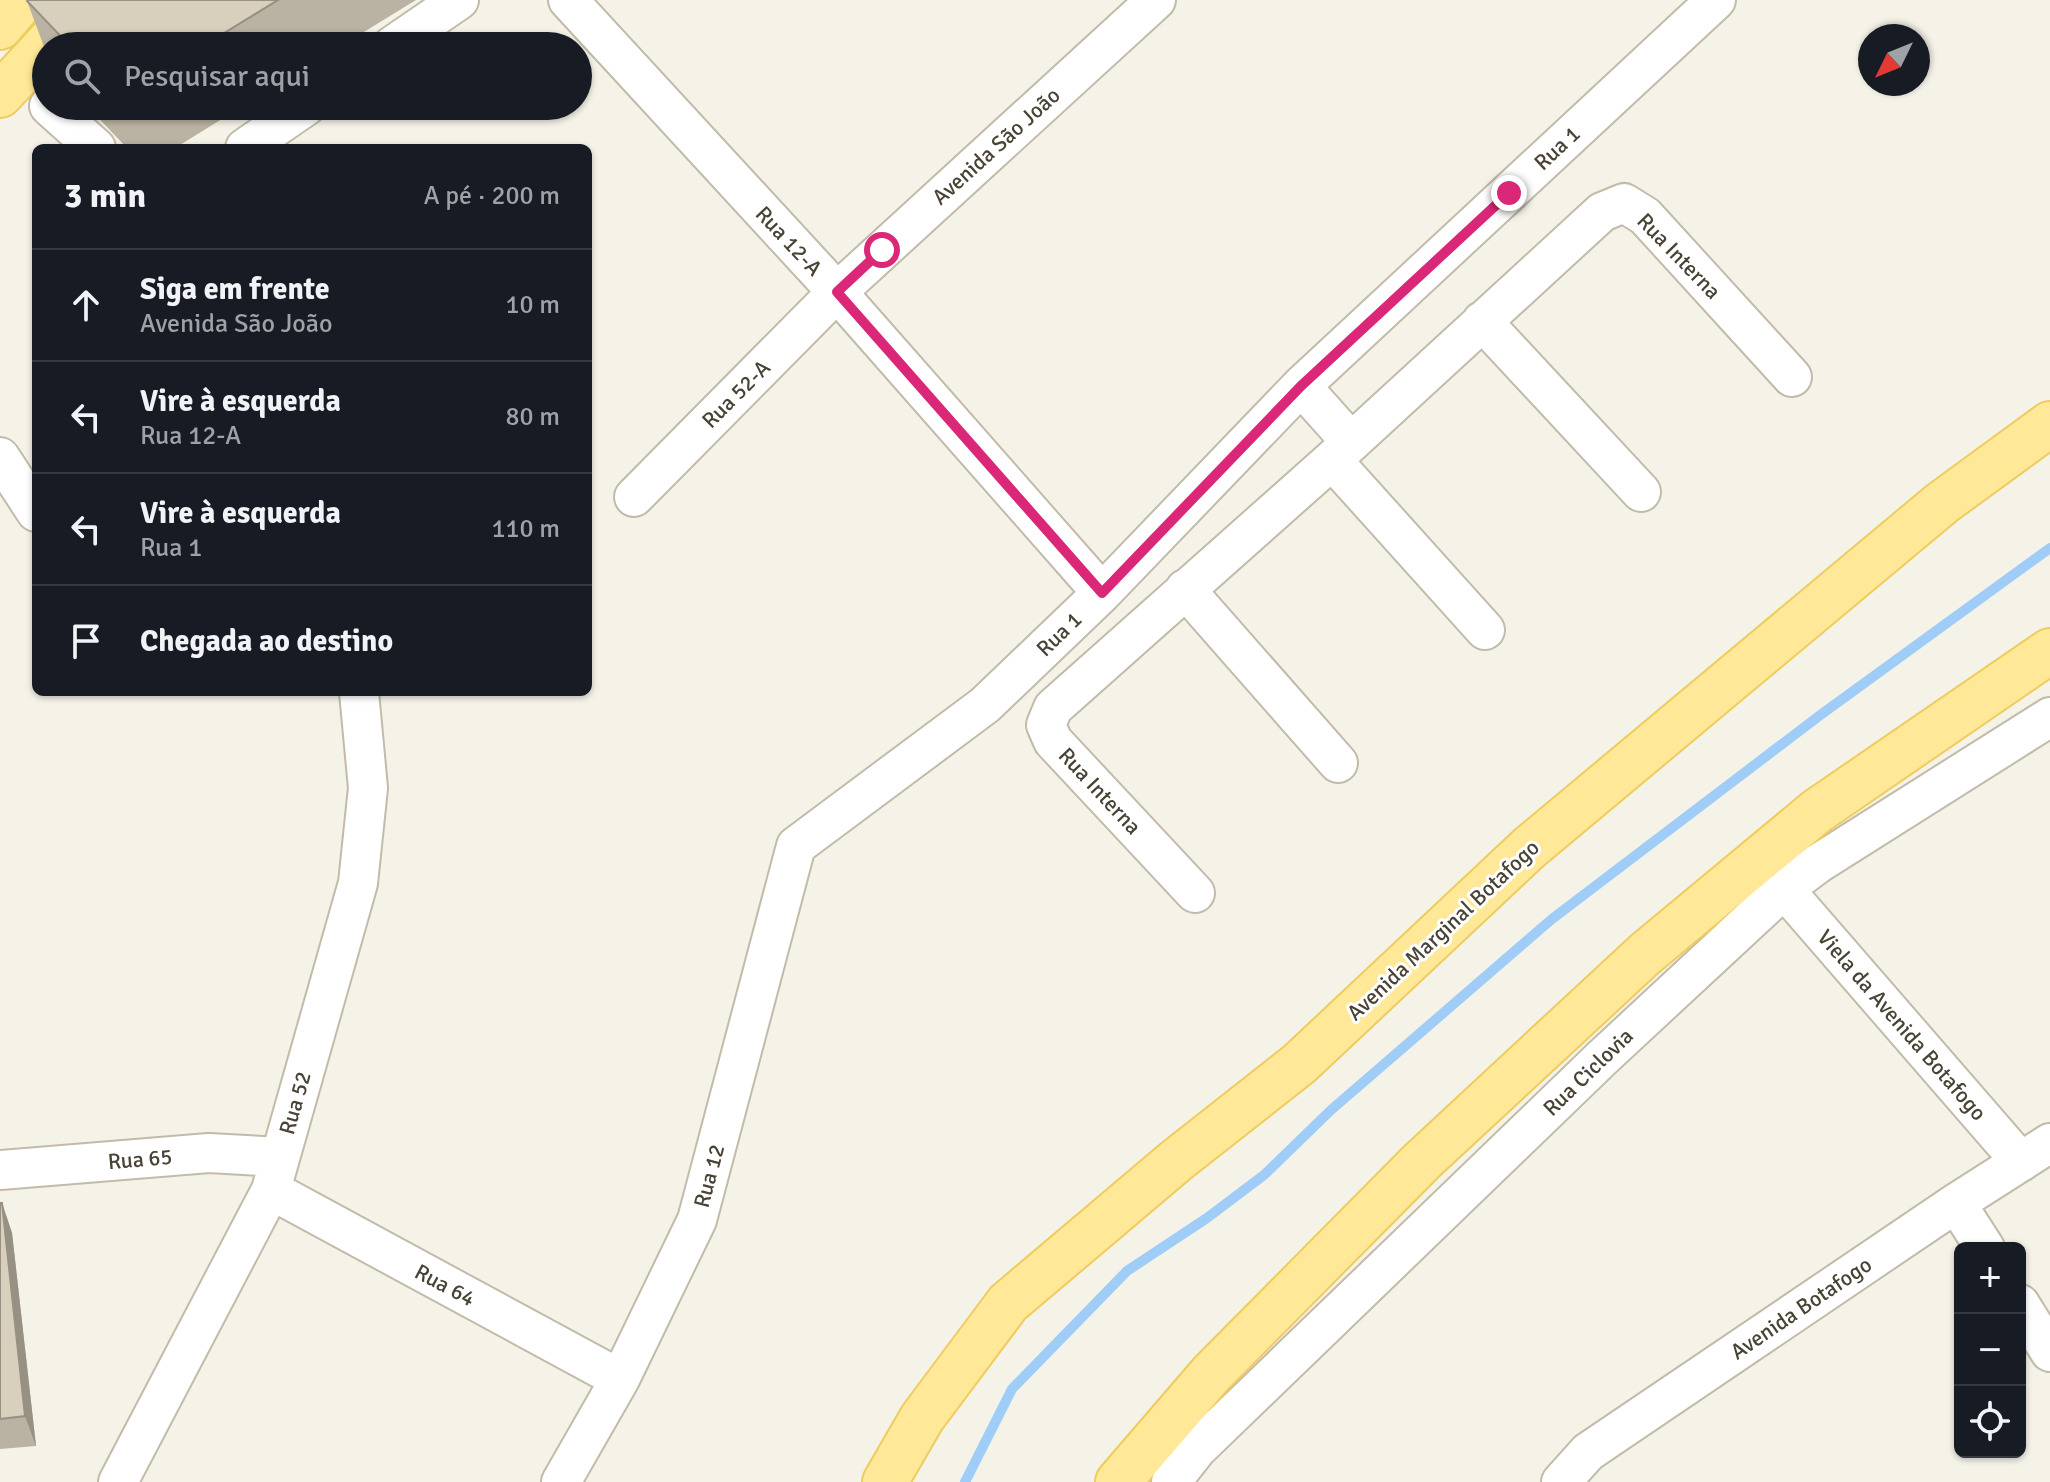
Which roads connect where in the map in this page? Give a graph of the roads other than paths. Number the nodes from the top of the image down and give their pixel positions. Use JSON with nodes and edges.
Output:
{"nodes":[{"id":1,"x":23,"y":0,"type":"edge"},
{"id":2,"x":88,"y":0,"type":"edge"},
{"id":3,"x":459,"y":0,"type":"edge"},
{"id":4,"x":1156,"y":0,"type":"edge"},
{"id":5,"x":1716,"y":0,"type":"edge"},
{"id":6,"x":584,"y":5,"type":"edge"},
{"id":7,"x":0,"y":27,"type":"edge"},
{"id":8,"x":68,"y":32,"type":"edge"},
{"id":9,"x":412,"y":32,"type":"edge"},
{"id":10,"x":60,"y":120,"type":"edge"},
{"id":11,"x":286,"y":120,"type":"edge"},
{"id":12,"x":91,"y":144,"type":"edge"},
{"id":13,"x":251,"y":144,"type":"edge"},
{"id":14,"x":837,"y":292,"type":"junction"},
{"id":15,"x":1482,"y":321,"type":"junction"},
{"id":16,"x":1792,"y":377,"type":"dead end"},
{"id":17,"x":1301,"y":386,"type":"junction"},
{"id":18,"x":2050,"y":424,"type":"edge"},
{"id":19,"x":1341,"y":451,"type":"junction"},
{"id":20,"x":0,"y":457,"type":"edge"},
{"id":21,"x":1641,"y":492,"type":"dead end"},
{"id":22,"x":634,"y":497,"type":"dead end"},
{"id":23,"x":32,"y":506,"type":"edge"},
{"id":24,"x":1185,"y":589,"type":"junction"},
{"id":25,"x":1102,"y":593,"type":"junction"},
{"id":26,"x":1485,"y":630,"type":"dead end"},
{"id":27,"x":2050,"y":651,"type":"edge"},
{"id":28,"x":359,"y":696,"type":"edge"},
{"id":29,"x":2050,"y":717,"type":"edge"},
{"id":30,"x":1338,"y":763,"type":"dead end"},
{"id":31,"x":796,"y":846,"type":"joint"},
{"id":32,"x":1784,"y":889,"type":"junction"},
{"id":33,"x":1195,"y":893,"type":"dead end"},
{"id":34,"x":2035,"y":1153,"type":"edge"},
{"id":35,"x":0,"y":1170,"type":"edge"},
{"id":36,"x":275,"y":1174,"type":"junction"},
{"id":37,"x":1956,"y":1203,"type":"junction"},
{"id":38,"x":1981,"y":1242,"type":"edge"},
{"id":39,"x":2026,"y":1314,"type":"edge"},
{"id":40,"x":2050,"y":1352,"type":"edge"},
{"id":41,"x":620,"y":1379,"type":"junction"},
{"id":42,"x":118,"y":1482,"type":"edge"},
{"id":43,"x":561,"y":1482,"type":"edge"},
{"id":44,"x":885,"y":1482,"type":"edge"},
{"id":45,"x":1118,"y":1482,"type":"edge"},
{"id":46,"x":1171,"y":1482,"type":"edge"},
{"id":47,"x":1561,"y":1482,"type":"edge"}],
"edges":[{"from":1,"to":7,"type":"main road"},
{"from":2,"to":8,"type":"main road"},
{"from":3,"to":9,"type":"street"},
{"from":4,"to":14,"type":"street","name":"Avenida São João"},
{"from":5,"to":17,"type":"street","name":"Rua 1"},
{"from":6,"to":14,"type":"street","name":"Rua 12-A"},
{"from":10,"to":12,"type":"street"},
{"from":11,"to":13,"type":"street"},
{"from":14,"to":22,"type":"street","name":"Rua 52-A"},
{"from":14,"to":25,"type":"street","name":"Rua 12-A"},
{"from":15,"to":16,"type":"street","name":"Rua Interna"},
{"from":15,"to":19,"type":"street","name":"Rua Interna"},
{"from":15,"to":21,"type":"street"},
{"from":17,"to":19,"type":"street"},
{"from":17,"to":25,"type":"street","name":"Rua 1"},
{"from":18,"to":44,"type":"main road","name":"Avenida Marginal Botafogo"},
{"from":19,"to":24,"type":"street","name":"Rua Interna"},
{"from":19,"to":26,"type":"street"},
{"from":20,"to":23,"type":"street"},
{"from":24,"to":30,"type":"street"},
{"from":24,"to":33,"type":"street","name":"Rua Interna"},
{"from":25,"to":31,"type":"street","name":"Rua 1"},
{"from":27,"to":45,"type":"main road"},
{"from":28,"to":36,"type":"street","name":"Rua 52"},
{"from":29,"to":32,"type":"street","name":"Rua Ciclovia"},
{"from":31,"to":41,"type":"street","name":"Rua 12"},
{"from":32,"to":34,"type":"street","name":"Viela da Avenida Botafogo"},
{"from":32,"to":46,"type":"street","name":"Rua Ciclovia"},
{"from":34,"to":37,"type":"street","name":"Avenida Botafogo"},
{"from":35,"to":36,"type":"street","name":"Rua 65"},
{"from":36,"to":41,"type":"street","name":"Rua 64"},
{"from":36,"to":42,"type":"street","name":"Rua 52"},
{"from":37,"to":38,"type":"street"},
{"from":37,"to":47,"type":"street","name":"Avenida Botafogo"},
{"from":39,"to":40,"type":"street"},
{"from":41,"to":43,"type":"street","name":"Rua 12"}]}
